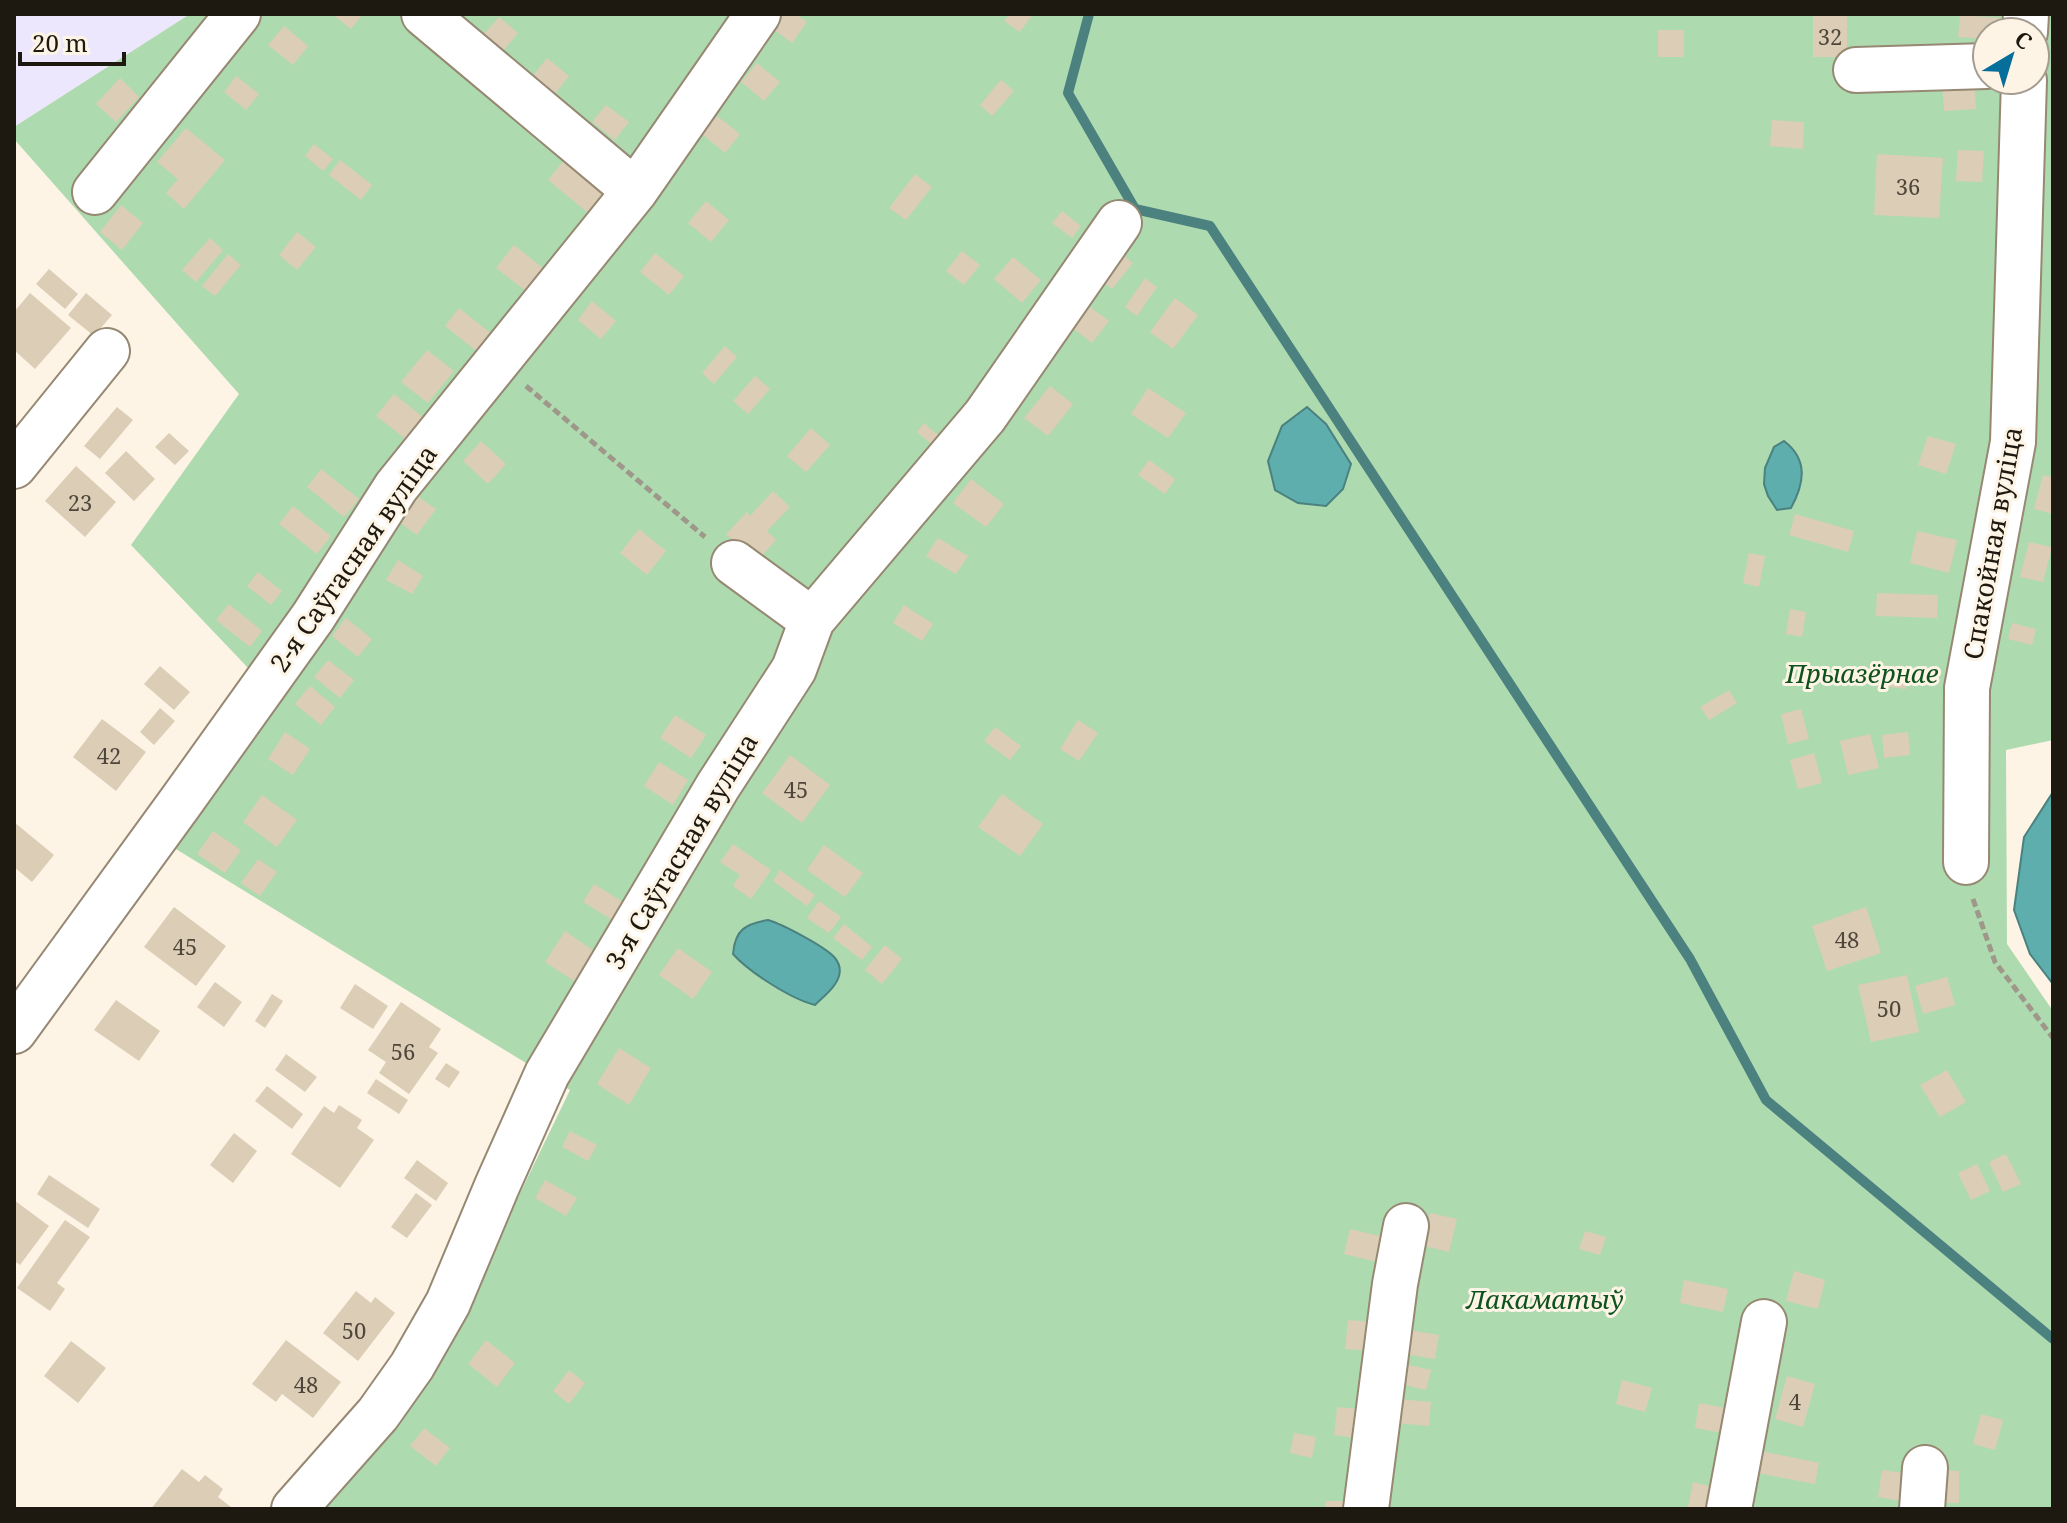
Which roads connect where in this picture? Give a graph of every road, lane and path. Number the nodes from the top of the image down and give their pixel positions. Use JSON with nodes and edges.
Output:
{"nodes":[{"id":1,"x":238,"y":14,"type":"edge"},
{"id":2,"x":424,"y":14,"type":"edge"},
{"id":3,"x":758,"y":14,"type":"edge"},
{"id":4,"x":1971,"y":66,"type":"edge"},
{"id":5,"x":1856,"y":70,"type":"dead end"},
{"id":6,"x":2024,"y":96,"type":"edge"},
{"id":7,"x":635,"y":191,"type":"junction"},
{"id":8,"x":95,"y":192,"type":"dead end"},
{"id":9,"x":1119,"y":223,"type":"dead end"},
{"id":10,"x":107,"y":351,"type":"dead end"},
{"id":11,"x":498,"y":362,"type":"junction"},
{"id":12,"x":14,"y":466,"type":"edge"},
{"id":13,"x":734,"y":563,"type":"joint"},
{"id":14,"x":812,"y":620,"type":"junction"},
{"id":15,"x":1966,"y":862,"type":"joint"},
{"id":16,"x":14,"y":1031,"type":"edge"},
{"id":17,"x":2053,"y":1038,"type":"edge"},
{"id":18,"x":1406,"y":1226,"type":"dead end"},
{"id":19,"x":1764,"y":1322,"type":"dead end"},
{"id":20,"x":294,"y":1509,"type":"edge"},
{"id":21,"x":1366,"y":1509,"type":"edge"},
{"id":22,"x":1729,"y":1509,"type":"edge"}],
"edges":[{"from":1,"to":8,"type":"street"},
{"from":2,"to":7,"type":"street"},
{"from":3,"to":7,"type":"street","name":"2-я Саўгасная вуліца"},
{"from":4,"to":5,"type":"street"},
{"from":6,"to":15,"type":"street","name":"Спакойная вуліца"},
{"from":7,"to":11,"type":"street","name":"2-я Саўгасная вуліца"},
{"from":9,"to":14,"type":"street","name":"3-я Саўгасная вуліца"},
{"from":10,"to":12,"type":"street"},
{"from":11,"to":13,"type":"path"},
{"from":11,"to":16,"type":"street","name":"2-я Саўгасная вуліца"},
{"from":13,"to":14,"type":"street"},
{"from":14,"to":20,"type":"street","name":"3-я Саўгасная вуліца"},
{"from":15,"to":17,"type":"path"},
{"from":18,"to":21,"type":"street"},
{"from":19,"to":22,"type":"street"}]}
